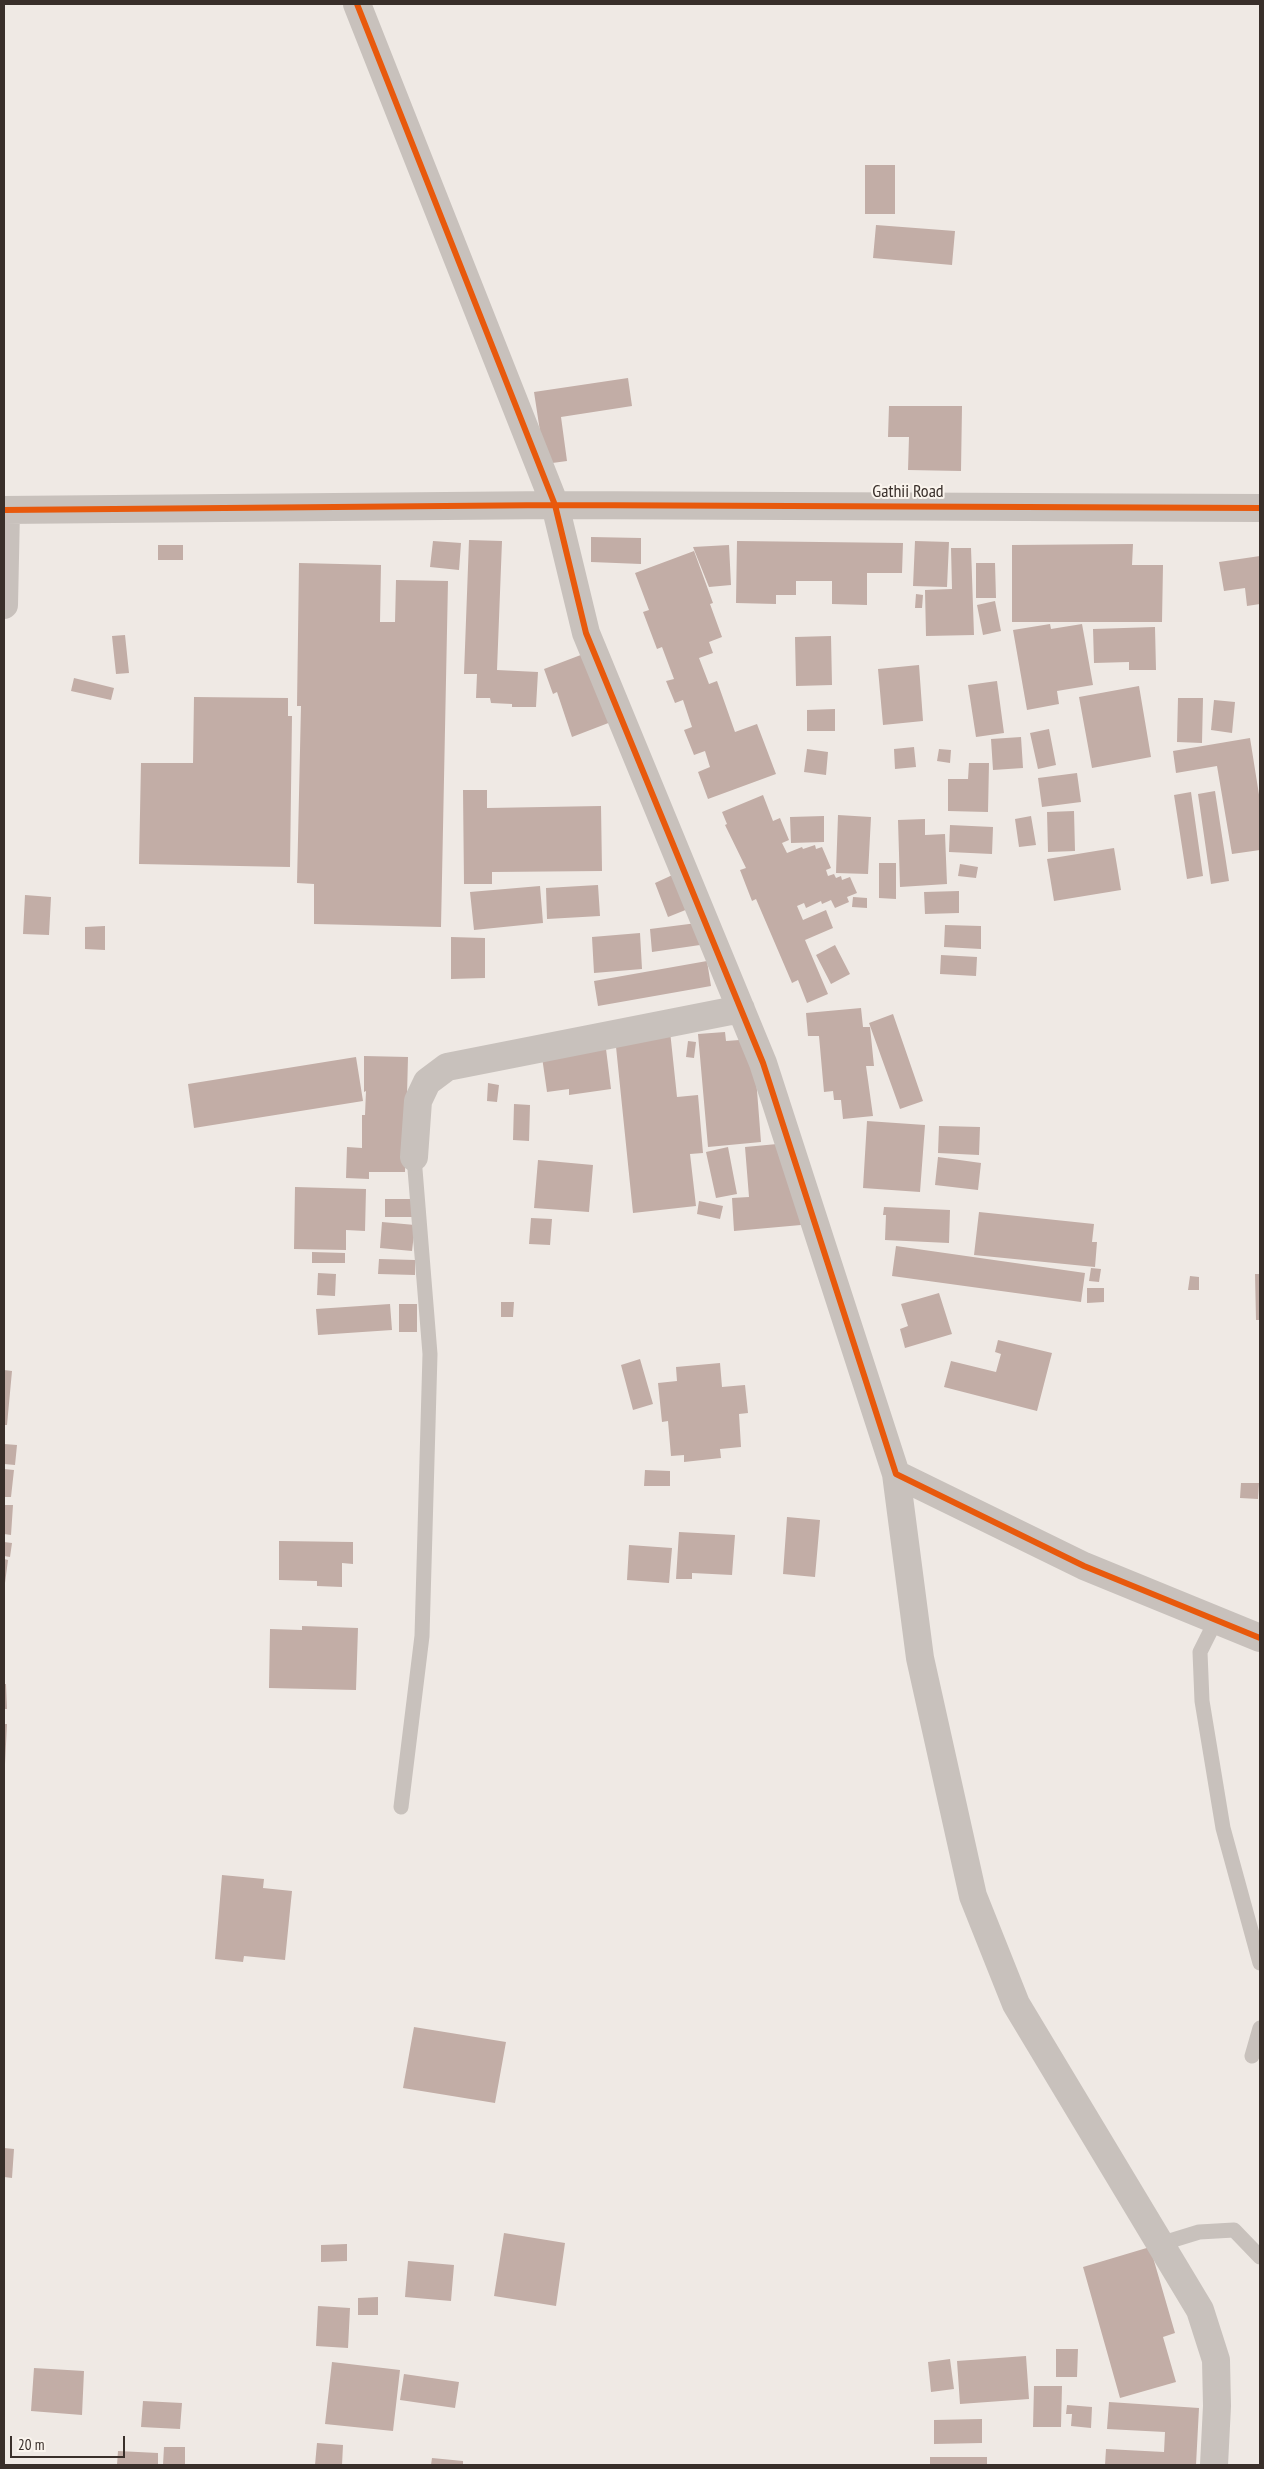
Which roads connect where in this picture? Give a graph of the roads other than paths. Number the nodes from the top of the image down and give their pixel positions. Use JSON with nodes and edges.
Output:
{"nodes":[{"id":1,"x":357,"y":4,"type":"edge"},
{"id":2,"x":555,"y":506,"type":"junction"},
{"id":3,"x":1260,"y":508,"type":"edge"},
{"id":4,"x":5,"y":510,"type":"edge"},
{"id":5,"x":4,"y":605,"type":"edge"},
{"id":6,"x":741,"y":1009,"type":"junction"},
{"id":7,"x":414,"y":1157,"type":"joint"},
{"id":8,"x":896,"y":1474,"type":"junction"},
{"id":9,"x":1216,"y":1620,"type":"junction"},
{"id":10,"x":1260,"y":1638,"type":"edge"},
{"id":11,"x":402,"y":1807,"type":"dead end"},
{"id":12,"x":1260,"y":1962,"type":"edge"},
{"id":13,"x":1260,"y":2028,"type":"edge"},
{"id":14,"x":1252,"y":2056,"type":"dead end"},
{"id":15,"x":1160,"y":2244,"type":"junction"},
{"id":16,"x":1260,"y":2257,"type":"edge"},
{"id":17,"x":1214,"y":2465,"type":"edge"}],
"edges":[{"from":1,"to":2,"type":"street"},
{"from":2,"to":3,"type":"street","name":"Gathii Road"},
{"from":2,"to":4,"type":"street","name":"Gathii Road"},
{"from":2,"to":6,"type":"street"},
{"from":4,"to":5,"type":"street"},
{"from":6,"to":7,"type":"street"},
{"from":6,"to":8,"type":"street"},
{"from":7,"to":11,"type":"lane"},
{"from":8,"to":9,"type":"street"},
{"from":8,"to":15,"type":"street"},
{"from":9,"to":10,"type":"street"},
{"from":9,"to":12,"type":"lane"},
{"from":13,"to":14,"type":"lane"},
{"from":15,"to":16,"type":"lane"},
{"from":15,"to":17,"type":"street"}]}
